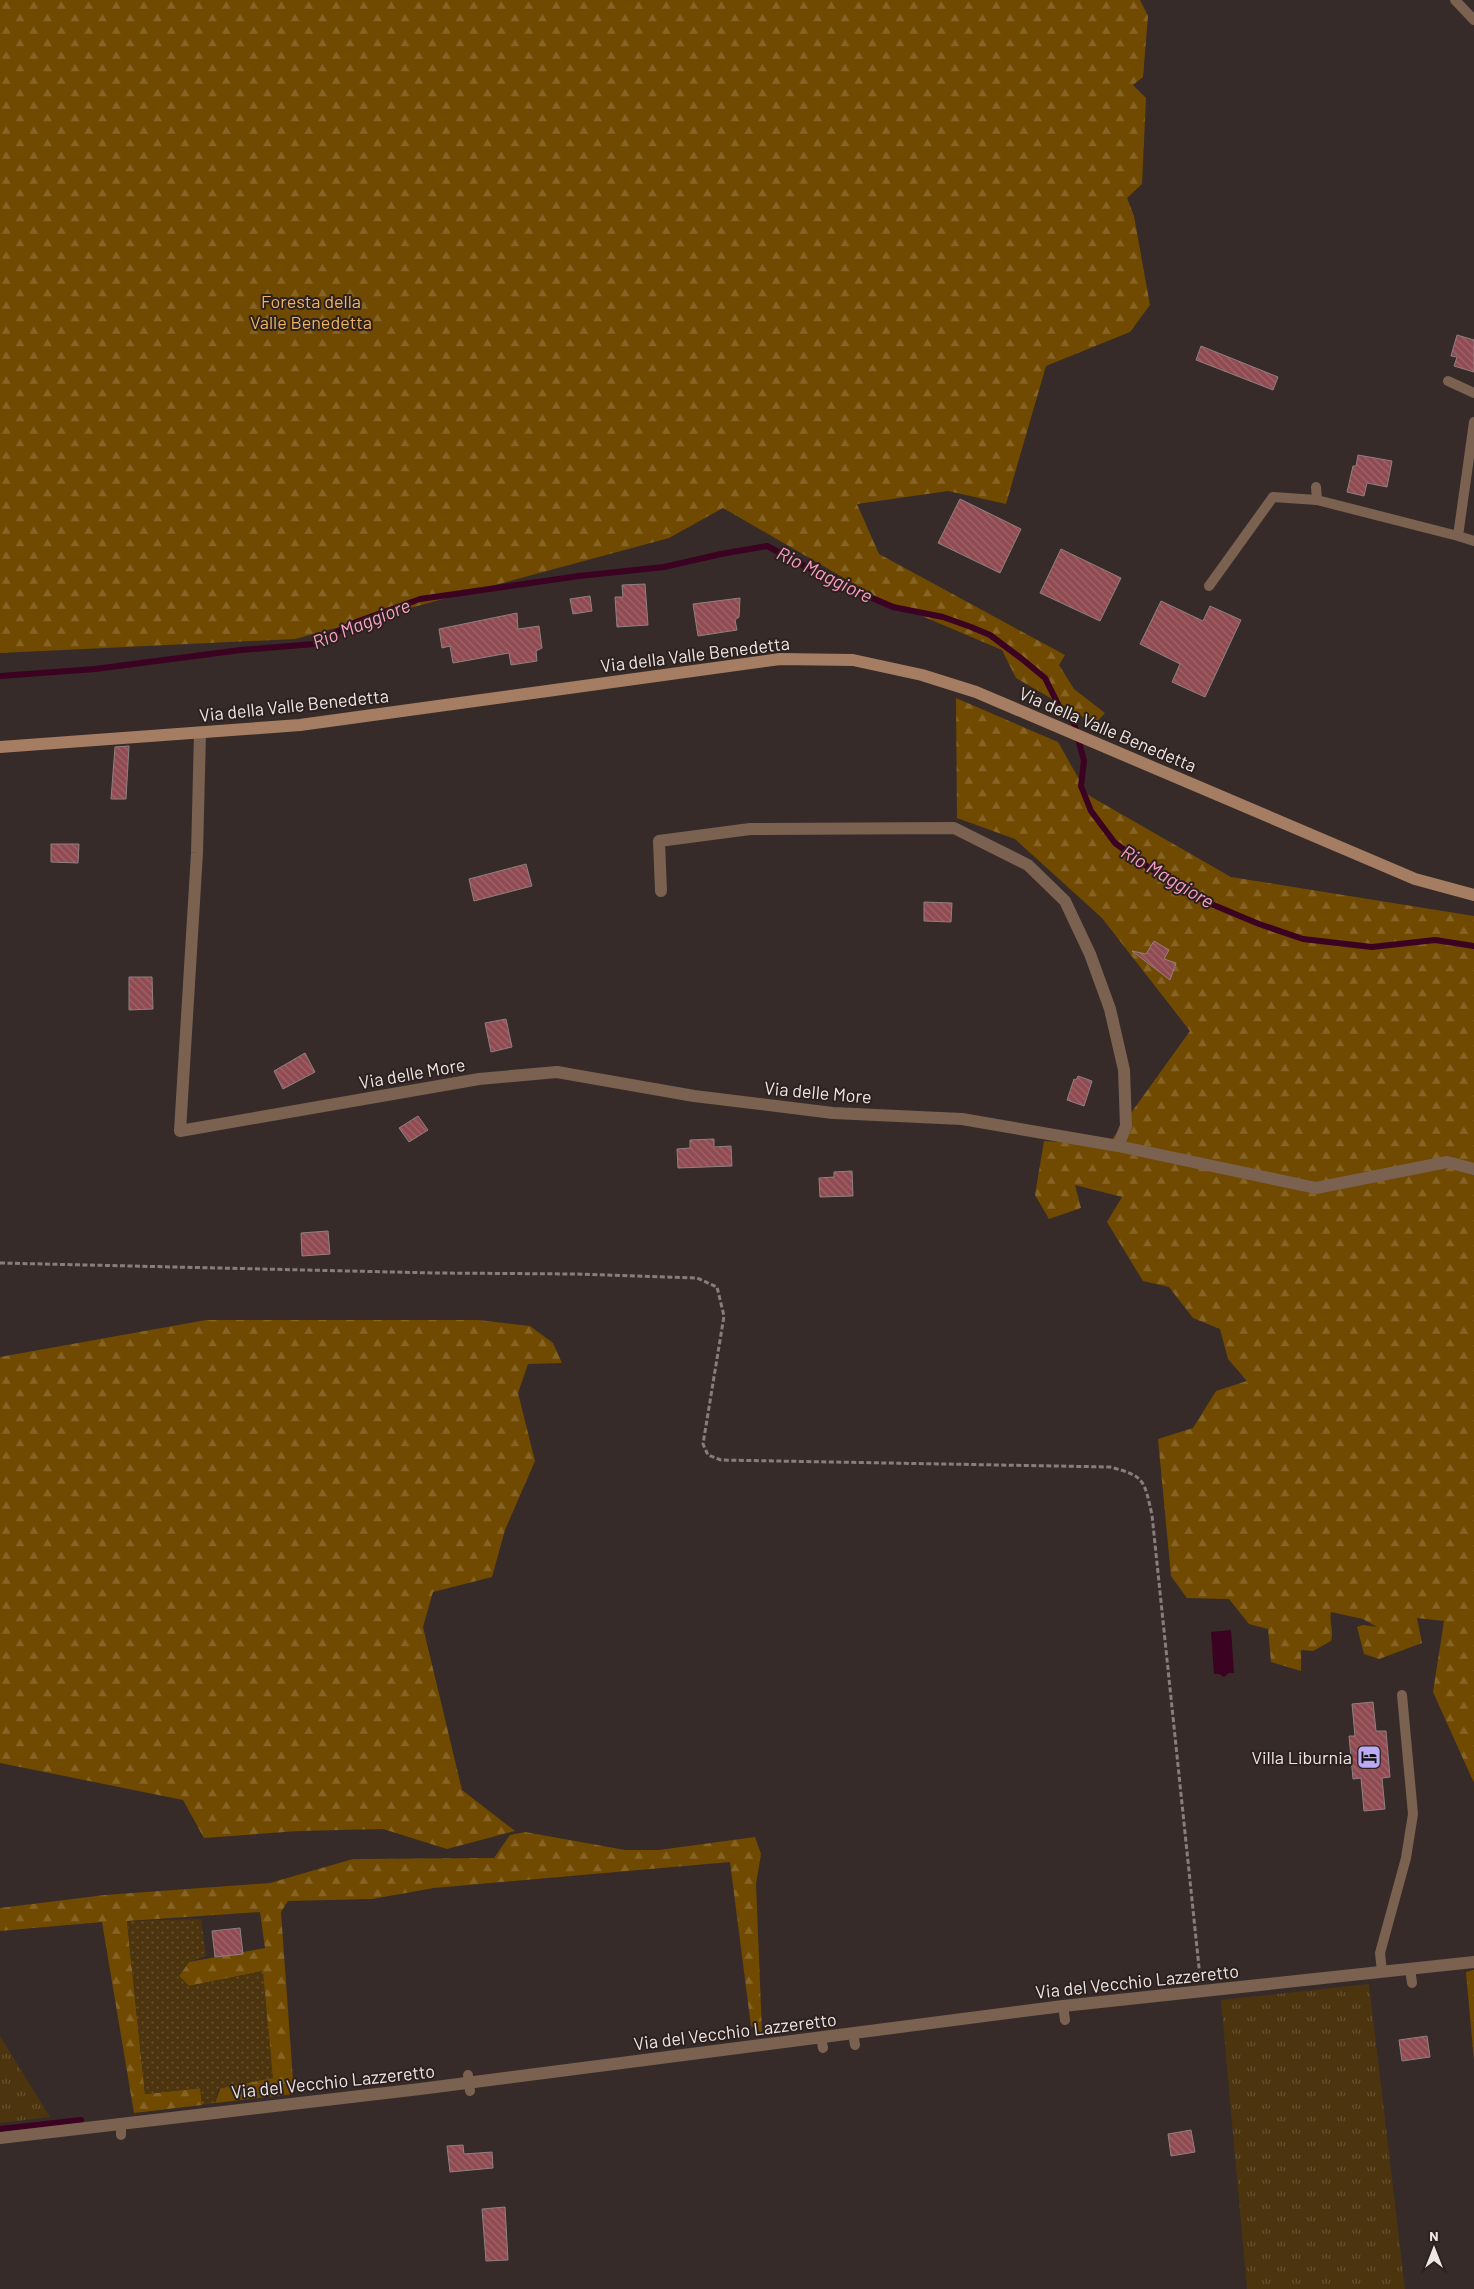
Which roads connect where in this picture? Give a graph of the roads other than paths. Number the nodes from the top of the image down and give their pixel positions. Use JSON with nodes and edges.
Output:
{"nodes":[{"id":1,"x":1455,"y":0,"type":"edge"},
{"id":2,"x":1474,"y":20,"type":"edge"},
{"id":3,"x":1448,"y":381,"type":"dead end"},
{"id":4,"x":1474,"y":393,"type":"edge"},
{"id":5,"x":1474,"y":422,"type":"edge"},
{"id":6,"x":1316,"y":487,"type":"dead end"},
{"id":7,"x":1317,"y":500,"type":"junction"},
{"id":8,"x":1458,"y":536,"type":"junction"},
{"id":9,"x":1474,"y":541,"type":"edge"},
{"id":10,"x":1209,"y":586,"type":"dead end"},
{"id":11,"x":200,"y":733,"type":"junction"},
{"id":12,"x":0,"y":747,"type":"edge"},
{"id":13,"x":660,"y":892,"type":"dead end"},
{"id":14,"x":1474,"y":895,"type":"edge"},
{"id":15,"x":1118,"y":1146,"type":"junction"},
{"id":16,"x":1474,"y":1169,"type":"edge"},
{"id":17,"x":1402,"y":1696,"type":"dead end"},
{"id":18,"x":1474,"y":1962,"type":"edge"},
{"id":19,"x":1410,"y":1969,"type":"junction"},
{"id":20,"x":1382,"y":1972,"type":"junction"},
{"id":21,"x":1412,"y":1983,"type":"dead end"},
{"id":22,"x":1063,"y":2006,"type":"junction"},
{"id":23,"x":1065,"y":2020,"type":"dead end"},
{"id":24,"x":0,"y":2138,"type":"edge"}],
"edges":[{"from":1,"to":2,"type":"lane"},
{"from":3,"to":4,"type":"lane"},
{"from":5,"to":8,"type":"lane"},
{"from":6,"to":7,"type":"lane"},
{"from":7,"to":8,"type":"lane"},
{"from":7,"to":10,"type":"lane"},
{"from":8,"to":9,"type":"lane"},
{"from":11,"to":12,"type":"main road","name":"Via della Valle Benedetta"},
{"from":11,"to":14,"type":"main road","name":"Via della Valle Benedetta"},
{"from":11,"to":15,"type":"street","name":"Via delle More"},
{"from":13,"to":15,"type":"street"},
{"from":15,"to":16,"type":"street"},
{"from":17,"to":20,"type":"lane"},
{"from":18,"to":19,"type":"street","name":"Via del Vecchio Lazzeretto"},
{"from":19,"to":20,"type":"street","name":"Via del Vecchio Lazzeretto"},
{"from":19,"to":21,"type":"lane"},
{"from":20,"to":22,"type":"street","name":"Via del Vecchio Lazzeretto"},
{"from":22,"to":23,"type":"lane"},
{"from":22,"to":24,"type":"street","name":"Via del Vecchio Lazzeretto"}]}
